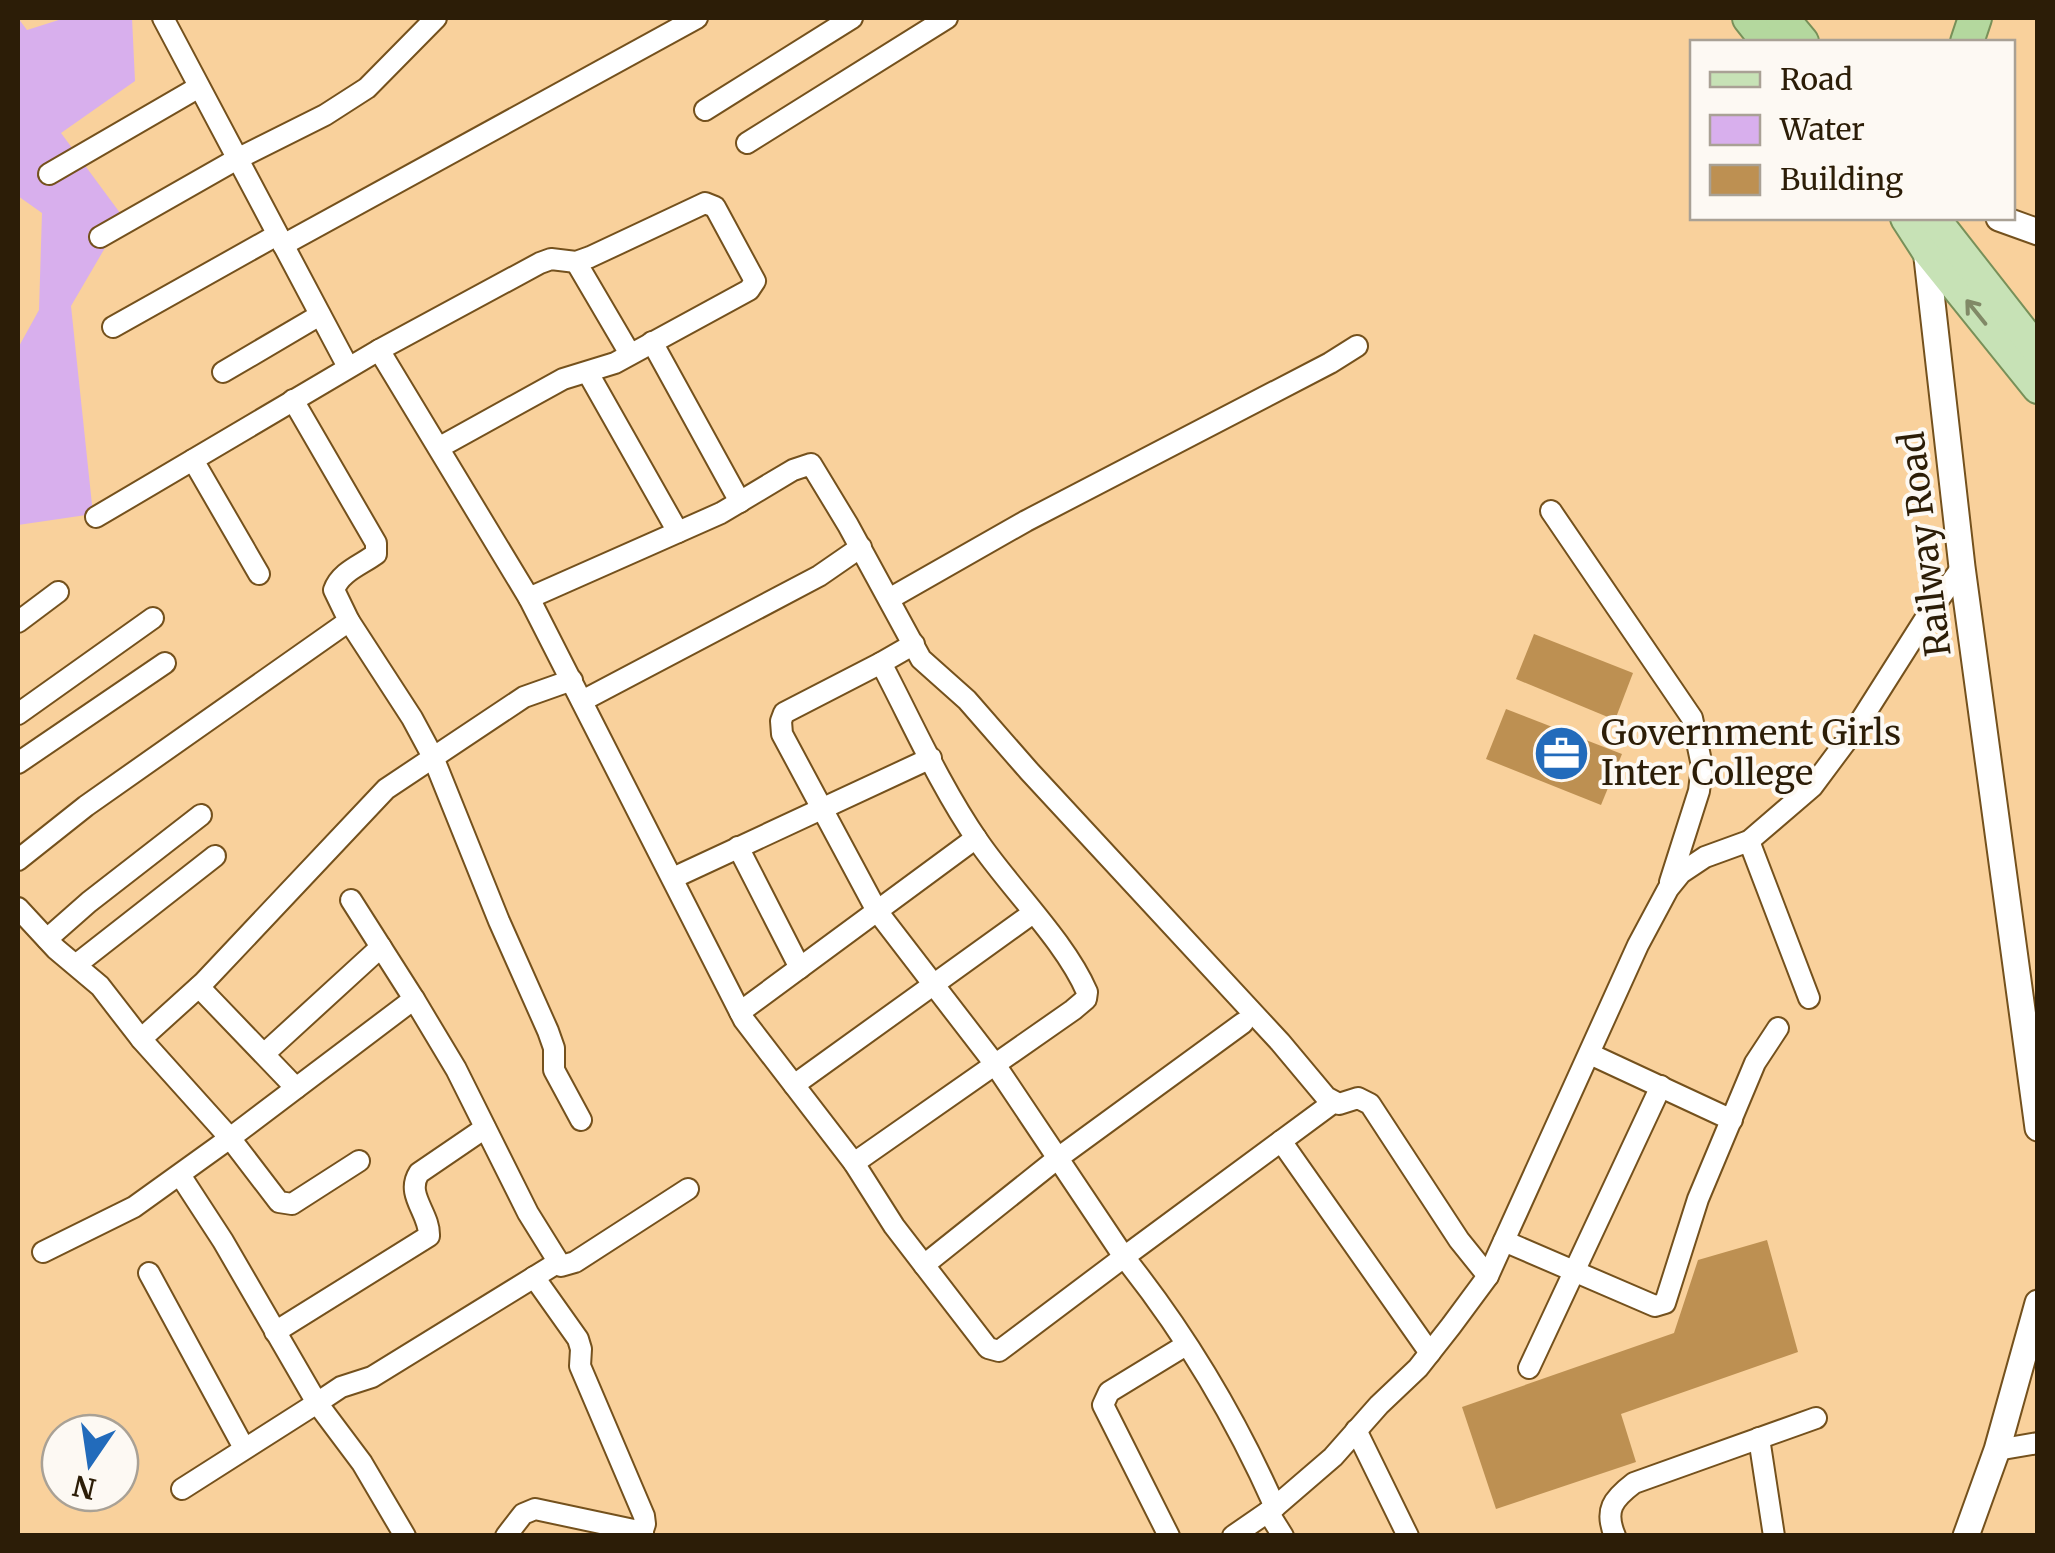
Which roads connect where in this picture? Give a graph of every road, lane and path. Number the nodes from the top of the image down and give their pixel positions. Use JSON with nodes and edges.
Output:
{"nodes":[{"id":1,"x":163,"y":18,"type":"edge"},
{"id":2,"x":436,"y":18,"type":"edge"},
{"id":3,"x":697,"y":18,"type":"edge"},
{"id":4,"x":852,"y":18,"type":"edge"},
{"id":5,"x":946,"y":18,"type":"edge"},
{"id":6,"x":1748,"y":18,"type":"edge"},
{"id":7,"x":1782,"y":18,"type":"edge"},
{"id":8,"x":1766,"y":40,"type":"edge"},
{"id":9,"x":1800,"y":40,"type":"edge"},
{"id":10,"x":199,"y":87,"type":"junction"},
{"id":11,"x":704,"y":110,"type":"dead end"},
{"id":12,"x":747,"y":143,"type":"dead end"},
{"id":13,"x":237,"y":159,"type":"junction"},
{"id":14,"x":49,"y":174,"type":"dead end"},
{"id":15,"x":1907,"y":220,"type":"edge"},
{"id":16,"x":1936,"y":220,"type":"edge"},
{"id":17,"x":2005,"y":220,"type":"edge"},
{"id":18,"x":2038,"y":232,"type":"edge"},
{"id":19,"x":100,"y":237,"type":"dead end"},
{"id":20,"x":280,"y":240,"type":"junction"},
{"id":21,"x":1926,"y":249,"type":"junction"},
{"id":22,"x":576,"y":262,"type":"junction"},
{"id":23,"x":320,"y":314,"type":"junction"},
{"id":24,"x":113,"y":327,"type":"dead end"},
{"id":25,"x":652,"y":342,"type":"junction"},
{"id":26,"x":1357,"y":346,"type":"dead end"},
{"id":27,"x":379,"y":350,"type":"junction"},
{"id":28,"x":2038,"y":351,"type":"edge"},
{"id":29,"x":630,"y":354,"type":"junction"},
{"id":30,"x":348,"y":367,"type":"junction"},
{"id":31,"x":223,"y":372,"type":"dead end"},
{"id":32,"x":588,"y":373,"type":"junction"},
{"id":33,"x":2038,"y":388,"type":"edge"},
{"id":34,"x":293,"y":400,"type":"junction"},
{"id":35,"x":440,"y":447,"type":"junction"},
{"id":36,"x":193,"y":460,"type":"junction"},
{"id":37,"x":740,"y":502,"type":"junction"},
{"id":38,"x":1551,"y":511,"type":"dead end"},
{"id":39,"x":96,"y":517,"type":"dead end"},
{"id":40,"x":678,"y":532,"type":"junction"},
{"id":41,"x":861,"y":547,"type":"junction"},
{"id":42,"x":1962,"y":567,"type":"junction"},
{"id":43,"x":259,"y":574,"type":"dead end"},
{"id":44,"x":58,"y":592,"type":"dead end"},
{"id":45,"x":529,"y":598,"type":"junction"},
{"id":46,"x":889,"y":599,"type":"junction"},
{"id":47,"x":152,"y":618,"type":"dead end"},
{"id":48,"x":18,"y":622,"type":"edge"},
{"id":49,"x":349,"y":622,"type":"junction"},
{"id":50,"x":914,"y":644,"type":"junction"},
{"id":51,"x":165,"y":663,"type":"dead end"},
{"id":52,"x":882,"y":663,"type":"junction"},
{"id":53,"x":572,"y":680,"type":"junction"},
{"id":54,"x":582,"y":701,"type":"junction"},
{"id":55,"x":18,"y":714,"type":"edge"},
{"id":56,"x":433,"y":757,"type":"junction"},
{"id":57,"x":931,"y":758,"type":"junction"},
{"id":58,"x":18,"y":764,"type":"edge"},
{"id":59,"x":822,"y":807,"type":"junction"},
{"id":60,"x":201,"y":815,"type":"dead end"},
{"id":61,"x":976,"y":838,"type":"junction"},
{"id":62,"x":1748,"y":841,"type":"junction"},
{"id":63,"x":738,"y":847,"type":"junction"},
{"id":64,"x":215,"y":856,"type":"dead end"},
{"id":65,"x":18,"y":860,"type":"edge"},
{"id":66,"x":673,"y":878,"type":"junction"},
{"id":67,"x":1668,"y":889,"type":"junction"},
{"id":68,"x":351,"y":900,"type":"dead end"},
{"id":69,"x":18,"y":908,"type":"edge"},
{"id":70,"x":877,"y":911,"type":"junction"},
{"id":71,"x":1033,"y":913,"type":"junction"},
{"id":72,"x":47,"y":939,"type":"junction"},
{"id":73,"x":381,"y":947,"type":"junction"},
{"id":74,"x":77,"y":964,"type":"junction"},
{"id":75,"x":800,"y":968,"type":"junction"},
{"id":76,"x":933,"y":983,"type":"junction"},
{"id":77,"x":198,"y":987,"type":"junction"},
{"id":78,"x":1809,"y":998,"type":"dead end"},
{"id":79,"x":414,"y":999,"type":"junction"},
{"id":80,"x":740,"y":1012,"type":"junction"},
{"id":81,"x":1244,"y":1023,"type":"dead end"},
{"id":82,"x":1778,"y":1028,"type":"dead end"},
{"id":83,"x":141,"y":1039,"type":"junction"},
{"id":84,"x":264,"y":1054,"type":"junction"},
{"id":85,"x":1590,"y":1054,"type":"junction"},
{"id":86,"x":994,"y":1063,"type":"junction"},
{"id":87,"x":794,"y":1085,"type":"junction"},
{"id":88,"x":1661,"y":1086,"type":"junction"},
{"id":89,"x":296,"y":1088,"type":"junction"},
{"id":90,"x":1334,"y":1102,"type":"junction"},
{"id":91,"x":581,"y":1120,"type":"dead end"},
{"id":92,"x":1732,"y":1120,"type":"junction"},
{"id":93,"x":485,"y":1128,"type":"junction"},
{"id":94,"x":2038,"y":1128,"type":"edge"},
{"id":95,"x":230,"y":1138,"type":"junction"},
{"id":96,"x":1281,"y":1141,"type":"junction"},
{"id":97,"x":1058,"y":1158,"type":"junction"},
{"id":98,"x":359,"y":1160,"type":"dead end"},
{"id":99,"x":854,"y":1163,"type":"junction"},
{"id":100,"x":180,"y":1175,"type":"junction"},
{"id":101,"x":688,"y":1189,"type":"dead end"},
{"id":102,"x":1504,"y":1241,"type":"junction"},
{"id":103,"x":44,"y":1252,"type":"dead end"},
{"id":104,"x":1124,"y":1257,"type":"junction"},
{"id":105,"x":557,"y":1263,"type":"junction"},
{"id":106,"x":924,"y":1264,"type":"junction"},
{"id":107,"x":1573,"y":1270,"type":"junction"},
{"id":108,"x":149,"y":1273,"type":"dead end"},
{"id":109,"x":1488,"y":1276,"type":"junction"},
{"id":110,"x":534,"y":1277,"type":"junction"},
{"id":111,"x":2038,"y":1303,"type":"edge"},
{"id":112,"x":275,"y":1332,"type":"junction"},
{"id":113,"x":1186,"y":1345,"type":"junction"},
{"id":114,"x":1430,"y":1354,"type":"junction"},
{"id":115,"x":1529,"y":1368,"type":"dead end"},
{"id":116,"x":317,"y":1403,"type":"junction"},
{"id":117,"x":1816,"y":1418,"type":"dead end"},
{"id":118,"x":1356,"y":1430,"type":"junction"},
{"id":119,"x":1760,"y":1438,"type":"junction"},
{"id":120,"x":2038,"y":1443,"type":"edge"},
{"id":121,"x":244,"y":1448,"type":"junction"},
{"id":122,"x":1997,"y":1450,"type":"junction"},
{"id":123,"x":182,"y":1489,"type":"dead end"},
{"id":124,"x":1272,"y":1509,"type":"junction"},
{"id":125,"x":642,"y":1534,"type":"edge"},
{"id":126,"x":405,"y":1536,"type":"edge"},
{"id":127,"x":506,"y":1536,"type":"edge"},
{"id":128,"x":1169,"y":1536,"type":"edge"},
{"id":129,"x":1233,"y":1536,"type":"edge"},
{"id":130,"x":1282,"y":1536,"type":"edge"},
{"id":131,"x":1408,"y":1536,"type":"edge"},
{"id":132,"x":1615,"y":1536,"type":"edge"},
{"id":133,"x":1774,"y":1536,"type":"edge"},
{"id":134,"x":1966,"y":1536,"type":"edge"}],
"edges":[{"from":1,"to":10,"type":"street"},
{"from":2,"to":13,"type":"street"},
{"from":3,"to":20,"type":"street"},
{"from":4,"to":11,"type":"street"},
{"from":5,"to":12,"type":"street"},
{"from":6,"to":8,"type":"highway"},
{"from":7,"to":9,"type":"highway"},
{"from":10,"to":13,"type":"street"},
{"from":10,"to":14,"type":"street"},
{"from":13,"to":19,"type":"street"},
{"from":13,"to":20,"type":"street"},
{"from":15,"to":21,"type":"main road"},
{"from":16,"to":28,"type":"main road"},
{"from":17,"to":18,"type":"street"},
{"from":20,"to":23,"type":"street"},
{"from":20,"to":24,"type":"street"},
{"from":33,"to":21,"type":"main road","one_way":true},
{"from":21,"to":42,"type":"street","name":"Railway Road"},
{"from":22,"to":25,"type":"street"},
{"from":22,"to":27,"type":"street"},
{"from":22,"to":29,"type":"street"},
{"from":23,"to":30,"type":"street"},
{"from":23,"to":31,"type":"street"},
{"from":25,"to":29,"type":"street"},
{"from":25,"to":37,"type":"street"},
{"from":26,"to":46,"type":"street"},
{"from":27,"to":30,"type":"street"},
{"from":27,"to":35,"type":"street"},
{"from":29,"to":32,"type":"street"},
{"from":30,"to":34,"type":"street"},
{"from":32,"to":35,"type":"street"},
{"from":32,"to":40,"type":"street"},
{"from":34,"to":36,"type":"street"},
{"from":34,"to":49,"type":"street"},
{"from":35,"to":45,"type":"street"},
{"from":36,"to":39,"type":"street"},
{"from":36,"to":43,"type":"street"},
{"from":37,"to":40,"type":"street"},
{"from":37,"to":41,"type":"street"},
{"from":38,"to":67,"type":"street"},
{"from":40,"to":45,"type":"street"},
{"from":41,"to":46,"type":"street"},
{"from":41,"to":54,"type":"street"},
{"from":42,"to":62,"type":"street"},
{"from":42,"to":94,"type":"street","name":"Railway Road"},
{"from":44,"to":48,"type":"street"},
{"from":45,"to":53,"type":"street"},
{"from":46,"to":50,"type":"street"},
{"from":47,"to":55,"type":"street"},
{"from":49,"to":56,"type":"street"},
{"from":49,"to":65,"type":"street"},
{"from":50,"to":52,"type":"street"},
{"from":50,"to":90,"type":"street"},
{"from":51,"to":58,"type":"street"},
{"from":52,"to":57,"type":"street"},
{"from":52,"to":59,"type":"street"},
{"from":53,"to":54,"type":"street"},
{"from":53,"to":56,"type":"street"},
{"from":54,"to":66,"type":"street"},
{"from":56,"to":77,"type":"street"},
{"from":56,"to":91,"type":"street"},
{"from":57,"to":59,"type":"street"},
{"from":57,"to":61,"type":"street"},
{"from":59,"to":63,"type":"street"},
{"from":59,"to":70,"type":"street"},
{"from":60,"to":72,"type":"street"},
{"from":61,"to":70,"type":"street"},
{"from":61,"to":71,"type":"street"},
{"from":62,"to":67,"type":"street"},
{"from":62,"to":78,"type":"street"},
{"from":63,"to":66,"type":"street"},
{"from":63,"to":75,"type":"street"},
{"from":64,"to":74,"type":"street"},
{"from":66,"to":80,"type":"street"},
{"from":67,"to":85,"type":"street"},
{"from":68,"to":73,"type":"street"},
{"from":69,"to":72,"type":"street"},
{"from":70,"to":75,"type":"street"},
{"from":70,"to":76,"type":"street"},
{"from":71,"to":76,"type":"street"},
{"from":71,"to":86,"type":"street"},
{"from":72,"to":74,"type":"street"},
{"from":73,"to":79,"type":"street"},
{"from":73,"to":84,"type":"street"},
{"from":74,"to":83,"type":"street"},
{"from":75,"to":80,"type":"street"},
{"from":76,"to":86,"type":"street"},
{"from":76,"to":87,"type":"street"},
{"from":77,"to":83,"type":"street"},
{"from":77,"to":84,"type":"street"},
{"from":79,"to":89,"type":"street"},
{"from":79,"to":93,"type":"street"},
{"from":80,"to":87,"type":"street"},
{"from":81,"to":97,"type":"street"},
{"from":82,"to":92,"type":"street"},
{"from":83,"to":95,"type":"street"},
{"from":84,"to":89,"type":"street"},
{"from":85,"to":88,"type":"street"},
{"from":85,"to":102,"type":"street"},
{"from":86,"to":97,"type":"street"},
{"from":86,"to":99,"type":"street"},
{"from":87,"to":99,"type":"street"},
{"from":88,"to":92,"type":"street"},
{"from":88,"to":107,"type":"street"},
{"from":89,"to":95,"type":"street"},
{"from":90,"to":96,"type":"street"},
{"from":90,"to":109,"type":"street"},
{"from":92,"to":107,"type":"street"},
{"from":93,"to":105,"type":"street"},
{"from":93,"to":112,"type":"street"},
{"from":95,"to":98,"type":"street"},
{"from":95,"to":100,"type":"street"},
{"from":96,"to":104,"type":"street"},
{"from":96,"to":114,"type":"street"},
{"from":97,"to":104,"type":"street"},
{"from":97,"to":106,"type":"street"},
{"from":99,"to":106,"type":"street"},
{"from":100,"to":103,"type":"street"},
{"from":100,"to":112,"type":"street"},
{"from":101,"to":105,"type":"street"},
{"from":102,"to":107,"type":"street"},
{"from":102,"to":109,"type":"street"},
{"from":104,"to":106,"type":"street"},
{"from":104,"to":113,"type":"street"},
{"from":105,"to":110,"type":"street"},
{"from":107,"to":115,"type":"street"},
{"from":108,"to":121,"type":"street"},
{"from":109,"to":114,"type":"street"},
{"from":110,"to":116,"type":"street"},
{"from":110,"to":125,"type":"street"},
{"from":111,"to":122,"type":"street"},
{"from":112,"to":116,"type":"street"},
{"from":113,"to":124,"type":"street"},
{"from":113,"to":128,"type":"street"},
{"from":114,"to":118,"type":"street"},
{"from":116,"to":121,"type":"street"},
{"from":116,"to":126,"type":"street"},
{"from":117,"to":119,"type":"street"},
{"from":118,"to":124,"type":"street"},
{"from":118,"to":131,"type":"street"},
{"from":119,"to":132,"type":"street"},
{"from":119,"to":133,"type":"street"},
{"from":120,"to":122,"type":"street"},
{"from":121,"to":123,"type":"street"},
{"from":122,"to":134,"type":"street"},
{"from":124,"to":129,"type":"street"},
{"from":124,"to":130,"type":"street"},
{"from":125,"to":127,"type":"street"}]}
